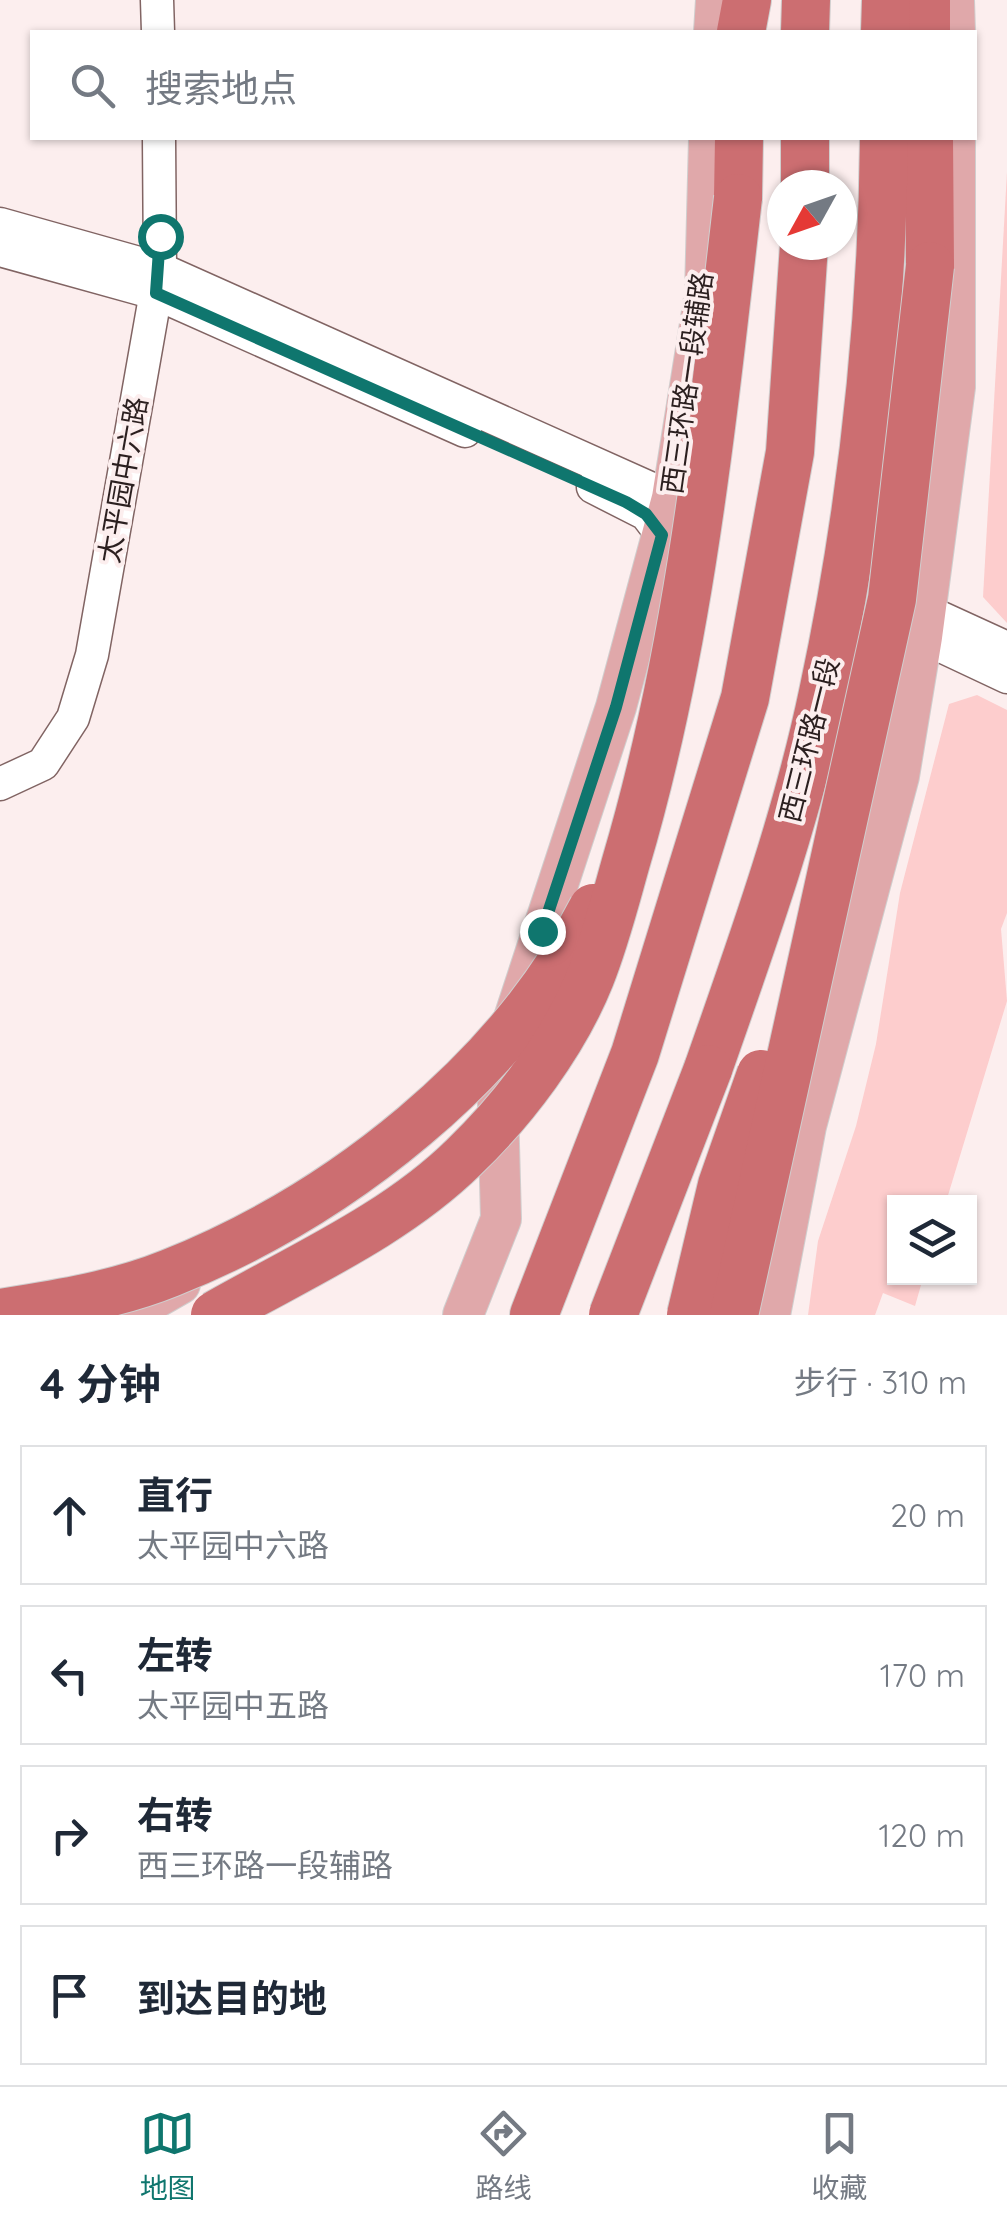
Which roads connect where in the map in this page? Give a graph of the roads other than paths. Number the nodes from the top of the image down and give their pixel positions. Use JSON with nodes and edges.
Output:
{"nodes":[{"id":1,"x":157,"y":0,"type":"edge"},
{"id":2,"x":716,"y":0,"type":"edge"},
{"id":3,"x":747,"y":0,"type":"edge"},
{"id":4,"x":806,"y":0,"type":"edge"},
{"id":5,"x":886,"y":0,"type":"edge"},
{"id":6,"x":926,"y":0,"type":"edge"},
{"id":7,"x":954,"y":0,"type":"edge"},
{"id":8,"x":158,"y":30,"type":"edge"},
{"id":9,"x":714,"y":30,"type":"edge"},
{"id":10,"x":741,"y":30,"type":"edge"},
{"id":11,"x":806,"y":30,"type":"edge"},
{"id":12,"x":886,"y":30,"type":"edge"},
{"id":13,"x":926,"y":30,"type":"edge"},
{"id":14,"x":955,"y":30,"type":"edge"},
{"id":15,"x":158,"y":140,"type":"edge"},
{"id":16,"x":709,"y":140,"type":"edge"},
{"id":17,"x":738,"y":140,"type":"edge"},
{"id":18,"x":805,"y":140,"type":"edge"},
{"id":19,"x":884,"y":140,"type":"edge"},
{"id":20,"x":929,"y":140,"type":"edge"},
{"id":21,"x":955,"y":140,"type":"edge"},
{"id":22,"x":805,"y":170,"type":"edge"},
{"id":23,"x":0,"y":224,"type":"edge"},
{"id":24,"x":0,"y":250,"type":"edge"},
{"id":25,"x":803,"y":260,"type":"edge"},
{"id":26,"x":158,"y":281,"type":"junction"},
{"id":27,"x":667,"y":516,"type":"junction"},
{"id":28,"x":924,"y":624,"type":"junction"},
{"id":29,"x":1007,"y":648,"type":"edge"},
{"id":30,"x":1007,"y":677,"type":"edge"},
{"id":31,"x":0,"y":784,"type":"edge"},
{"id":32,"x":640,"y":815,"type":"junction"},
{"id":33,"x":828,"y":880,"type":"junction"},
{"id":34,"x":497,"y":1070,"type":"junction"},
{"id":35,"x":0,"y":1313,"type":"edge"},
{"id":36,"x":126,"y":1315,"type":"edge"},
{"id":37,"x":215,"y":1315,"type":"edge"},
{"id":38,"x":463,"y":1315,"type":"edge"},
{"id":39,"x":534,"y":1315,"type":"edge"},
{"id":40,"x":613,"y":1315,"type":"edge"},
{"id":41,"x":692,"y":1315,"type":"edge"},
{"id":42,"x":734,"y":1315,"type":"edge"},
{"id":43,"x":770,"y":1315,"type":"edge"}],
"edges":[{"from":1,"to":8,"type":"street"},
{"from":2,"to":9,"type":"main road"},
{"from":3,"to":10,"type":"highway"},
{"from":4,"to":11,"type":"highway"},
{"from":5,"to":12,"type":"highway"},
{"from":6,"to":13,"type":"highway"},
{"from":7,"to":14,"type":"main road"},
{"from":15,"to":26,"type":"street","name":"太平园中六路"},
{"from":16,"to":27,"type":"main road","name":"西三环路一段辅路"},
{"from":17,"to":32,"type":"highway","bridge":true},
{"from":18,"to":22,"type":"highway"},
{"from":19,"to":40,"type":"highway","name":"西三环路一段","bridge":true},
{"from":20,"to":33,"type":"highway","bridge":true},
{"from":21,"to":28,"type":"main road"},
{"from":23,"to":26,"type":"street"},
{"from":24,"to":26,"type":"street"},
{"from":25,"to":39,"type":"highway"},
{"from":26,"to":27,"type":"street"},
{"from":26,"to":31,"type":"street","name":"太平园中六路"},
{"from":27,"to":34,"type":"main road","name":"西三环路一段辅路"},
{"from":28,"to":29,"type":"street"},
{"from":28,"to":30,"type":"street"},
{"from":28,"to":43,"type":"main road"},
{"from":32,"to":35,"type":"highway","bridge":true},
{"from":32,"to":37,"type":"highway","bridge":true},
{"from":33,"to":41,"type":"highway","bridge":true},
{"from":33,"to":42,"type":"highway","bridge":true},
{"from":34,"to":36,"type":"main road"},
{"from":34,"to":38,"type":"main road","name":"西三环路一段辅路"}]}
